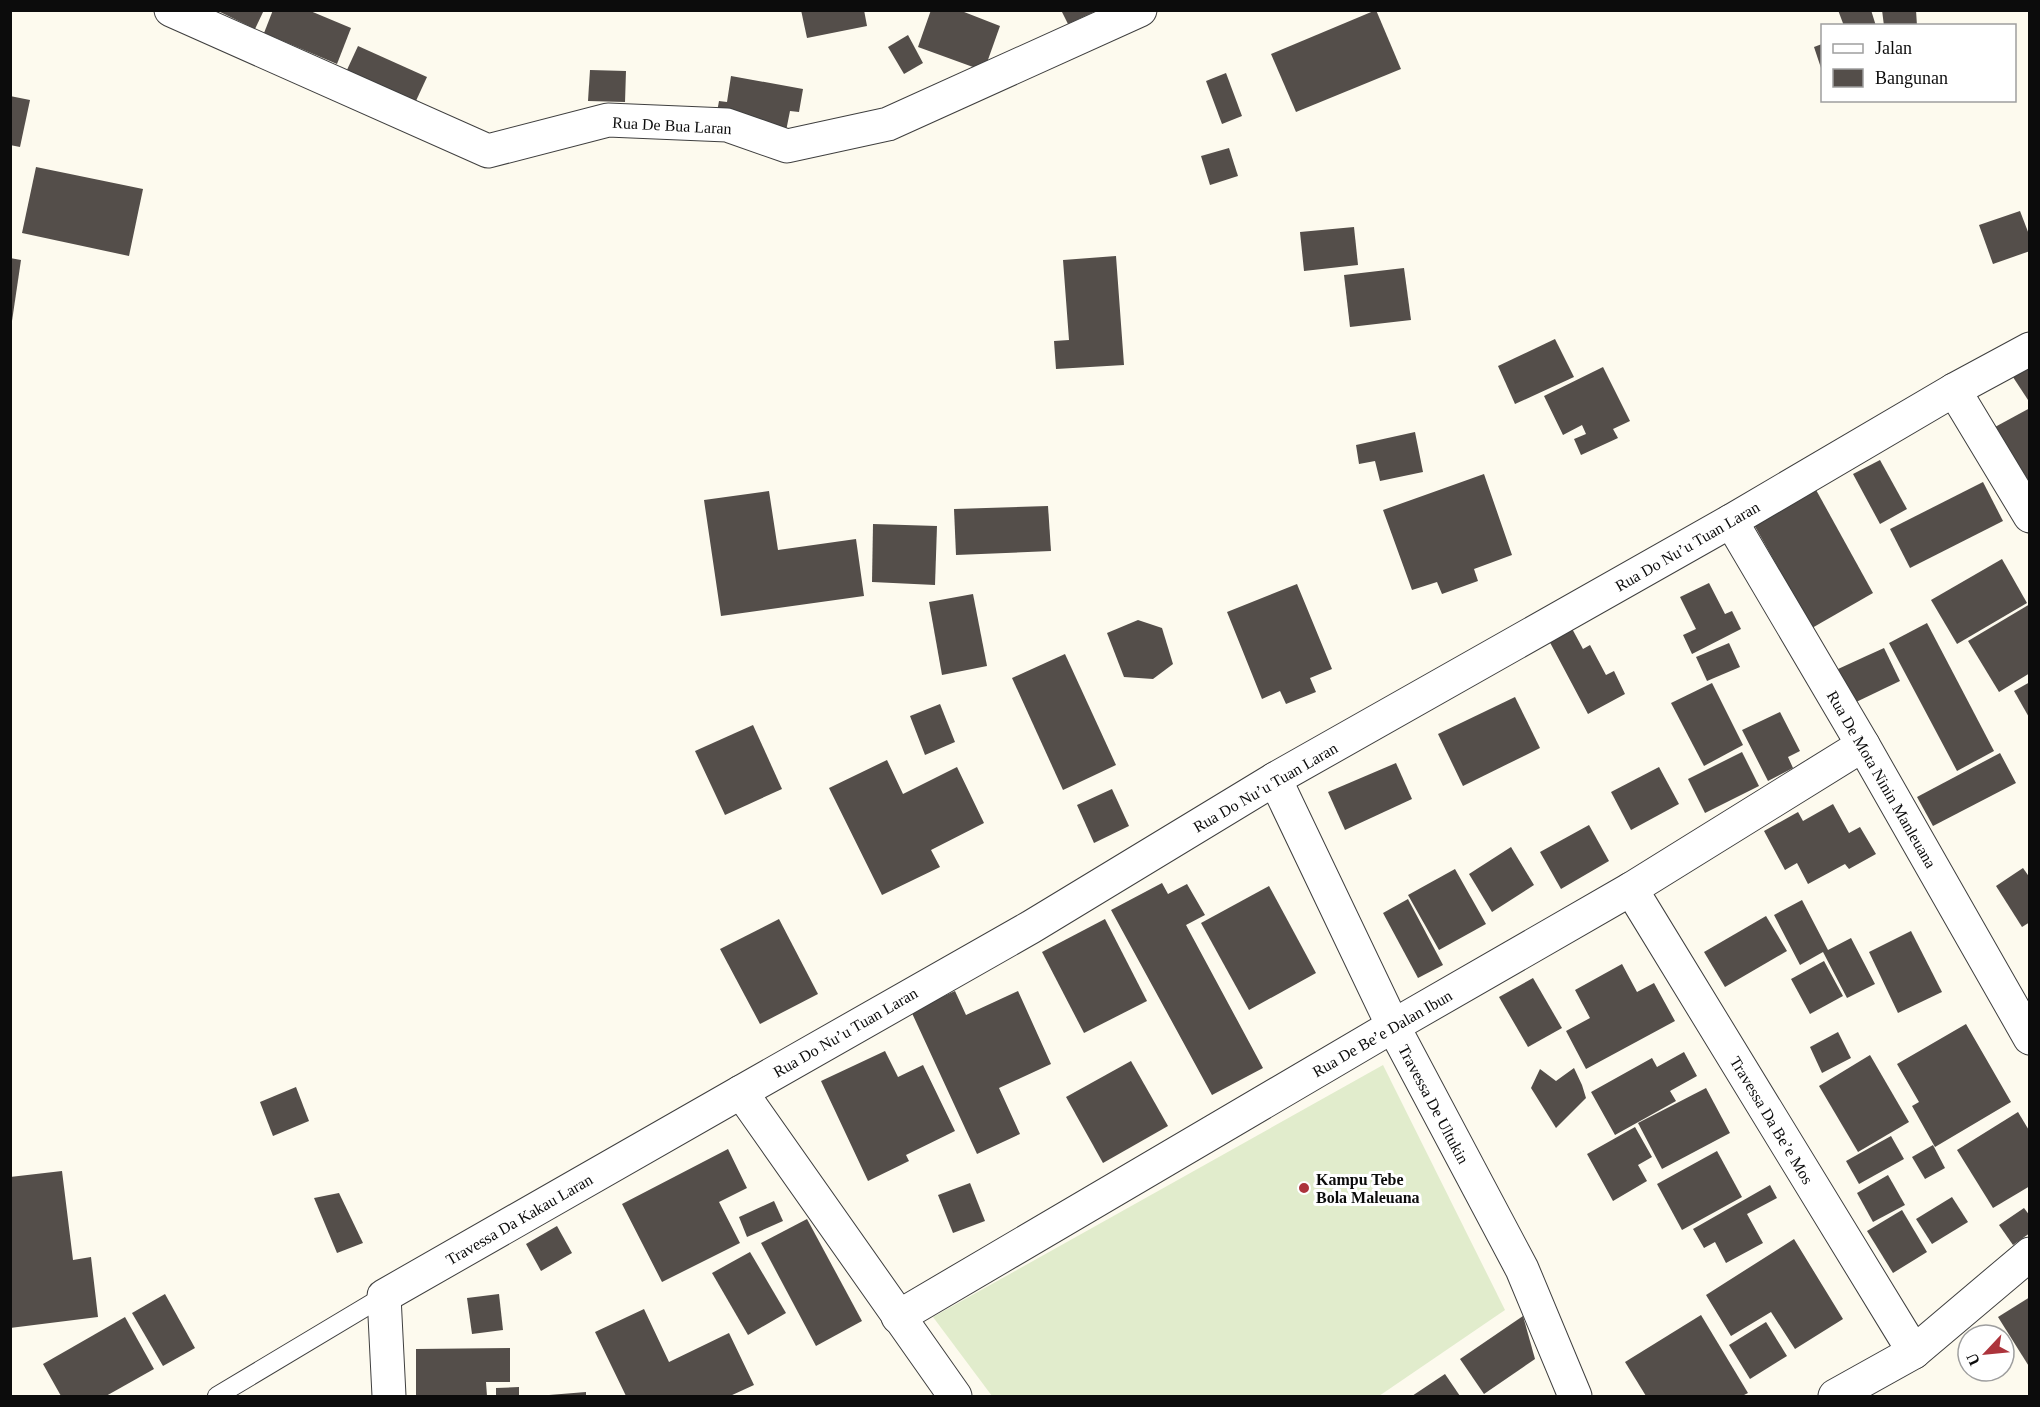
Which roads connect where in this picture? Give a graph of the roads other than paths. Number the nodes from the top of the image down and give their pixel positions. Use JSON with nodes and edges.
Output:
{"nodes":[{"id":1,"x":171,"y":10,"type":"edge"},
{"id":2,"x":1140,"y":10,"type":"edge"},
{"id":3,"x":2030,"y":349,"type":"edge"},
{"id":4,"x":1954,"y":390,"type":"junction"},
{"id":5,"x":2030,"y":516,"type":"edge"},
{"id":6,"x":1731,"y":521,"type":"junction"},
{"id":7,"x":1863,"y":745,"type":"junction"},
{"id":8,"x":1275,"y":779,"type":"junction"},
{"id":9,"x":1631,"y":889,"type":"junction"},
{"id":10,"x":2020,"y":998,"type":"edge"},
{"id":11,"x":1393,"y":1026,"type":"junction"},
{"id":12,"x":2030,"y":1038,"type":"edge"},
{"id":13,"x":741,"y":1092,"type":"junction"},
{"id":14,"x":2030,"y":1254,"type":"edge"},
{"id":15,"x":384,"y":1296,"type":"junction"},
{"id":16,"x":898,"y":1317,"type":"junction"},
{"id":17,"x":1914,"y":1352,"type":"junction"},
{"id":18,"x":217,"y":1396,"type":"edge"},
{"id":19,"x":389,"y":1396,"type":"edge"},
{"id":20,"x":955,"y":1396,"type":"edge"},
{"id":21,"x":1575,"y":1396,"type":"edge"},
{"id":22,"x":1834,"y":1396,"type":"edge"}],
"edges":[{"from":1,"to":2,"type":"street","name":"Rua De Bua Laran"},
{"from":3,"to":4,"type":"street","name":"Rua Do Nu’u Tuan Laran"},
{"from":4,"to":5,"type":"street"},
{"from":4,"to":6,"type":"street","name":"Rua Do Nu’u Tuan Laran"},
{"from":6,"to":7,"type":"street","name":"Rua De Mota Ninin Manleuana"},
{"from":6,"to":8,"type":"street","name":"Rua Do Nu’u Tuan Laran"},
{"from":7,"to":9,"type":"street","name":"Rua De Be’e Dalan Ibun"},
{"from":7,"to":10,"type":"street","name":"Rua De Mota Ninin Manleuana"},
{"from":8,"to":11,"type":"street","name":"Travessa De Ultukin"},
{"from":8,"to":13,"type":"street","name":"Rua Do Nu’u Tuan Laran"},
{"from":9,"to":11,"type":"street","name":"Rua De Be’e Dalan Ibun"},
{"from":9,"to":17,"type":"street","name":"Travessa Da Be’e Mos"},
{"from":10,"to":12,"type":"street","name":"Rua De Mota Ninin Manleuana"},
{"from":11,"to":16,"type":"street","name":"Rua De Be’e Dalan Ibun"},
{"from":11,"to":21,"type":"street","name":"Travessa De Ultukin"},
{"from":13,"to":15,"type":"street","name":"Travessa Da Kakau Laran"},
{"from":13,"to":16,"type":"street"},
{"from":14,"to":17,"type":"street"},
{"from":15,"to":18,"type":"lane"},
{"from":15,"to":19,"type":"street"},
{"from":16,"to":20,"type":"street"},
{"from":17,"to":22,"type":"street"}]}
